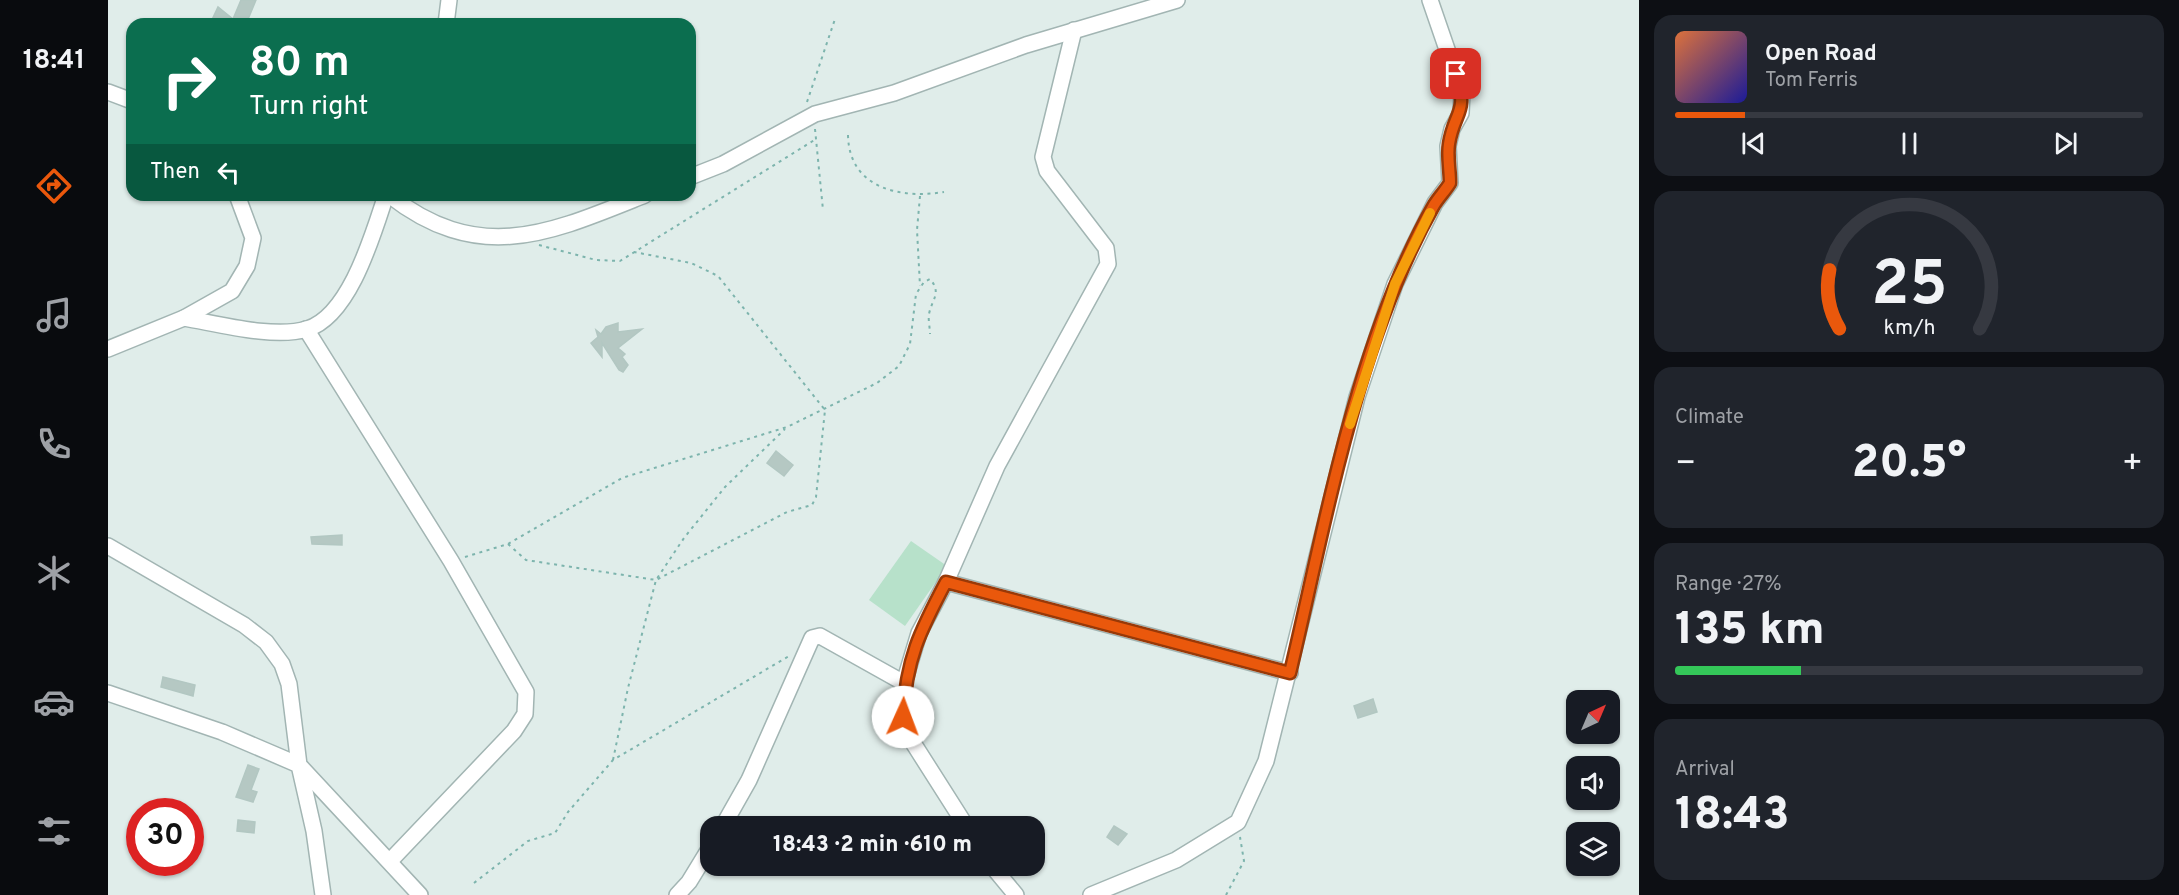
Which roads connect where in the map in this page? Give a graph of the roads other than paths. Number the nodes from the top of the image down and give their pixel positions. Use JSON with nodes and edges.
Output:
{"nodes":[{"id":1,"x":449,"y":0,"type":"edge"},
{"id":2,"x":1177,"y":0,"type":"edge"},
{"id":3,"x":1430,"y":0,"type":"edge"},
{"id":4,"x":447,"y":18,"type":"edge"},
{"id":5,"x":1074,"y":30,"type":"junction"},
{"id":6,"x":108,"y":92,"type":"edge"},
{"id":7,"x":126,"y":99,"type":"edge"},
{"id":8,"x":696,"y":175,"type":"edge"},
{"id":9,"x":239,"y":201,"type":"edge"},
{"id":10,"x":386,"y":201,"type":"edge"},
{"id":11,"x":397,"y":201,"type":"edge"},
{"id":12,"x":630,"y":201,"type":"edge"},
{"id":13,"x":184,"y":318,"type":"junction"},
{"id":14,"x":306,"y":329,"type":"junction"},
{"id":15,"x":108,"y":349,"type":"edge"},
{"id":16,"x":110,"y":552,"type":"edge"},
{"id":17,"x":946,"y":582,"type":"junction"},
{"id":18,"x":1290,"y":673,"type":"junction"},
{"id":19,"x":904,"y":683,"type":"junction"},
{"id":20,"x":108,"y":693,"type":"edge"},
{"id":21,"x":299,"y":765,"type":"junction"},
{"id":22,"x":729,"y":816,"type":"edge"},
{"id":23,"x":960,"y":816,"type":"edge"},
{"id":24,"x":390,"y":861,"type":"junction"},
{"id":25,"x":700,"y":864,"type":"edge"},
{"id":26,"x":1000,"y":876,"type":"edge"},
{"id":27,"x":323,"y":895,"type":"edge"},
{"id":28,"x":420,"y":895,"type":"edge"},
{"id":29,"x":677,"y":895,"type":"edge"},
{"id":30,"x":1016,"y":895,"type":"edge"},
{"id":31,"x":1091,"y":895,"type":"edge"}],
"edges":[{"from":1,"to":4,"type":"street"},
{"from":2,"to":5,"type":"street"},
{"from":3,"to":18,"type":"street"},
{"from":5,"to":8,"type":"street"},
{"from":5,"to":17,"type":"street"},
{"from":6,"to":7,"type":"street"},
{"from":9,"to":13,"type":"street"},
{"from":10,"to":14,"type":"street"},
{"from":11,"to":12,"type":"street"},
{"from":13,"to":14,"type":"street"},
{"from":13,"to":15,"type":"street"},
{"from":14,"to":24,"type":"street"},
{"from":16,"to":21,"type":"street"},
{"from":17,"to":18,"type":"street"},
{"from":17,"to":19,"type":"street"},
{"from":18,"to":31,"type":"street"},
{"from":19,"to":22,"type":"street"},
{"from":19,"to":23,"type":"street"},
{"from":20,"to":21,"type":"street"},
{"from":21,"to":24,"type":"street"},
{"from":21,"to":27,"type":"street"},
{"from":24,"to":28,"type":"street"},
{"from":25,"to":29,"type":"street"},
{"from":26,"to":30,"type":"street"}]}
